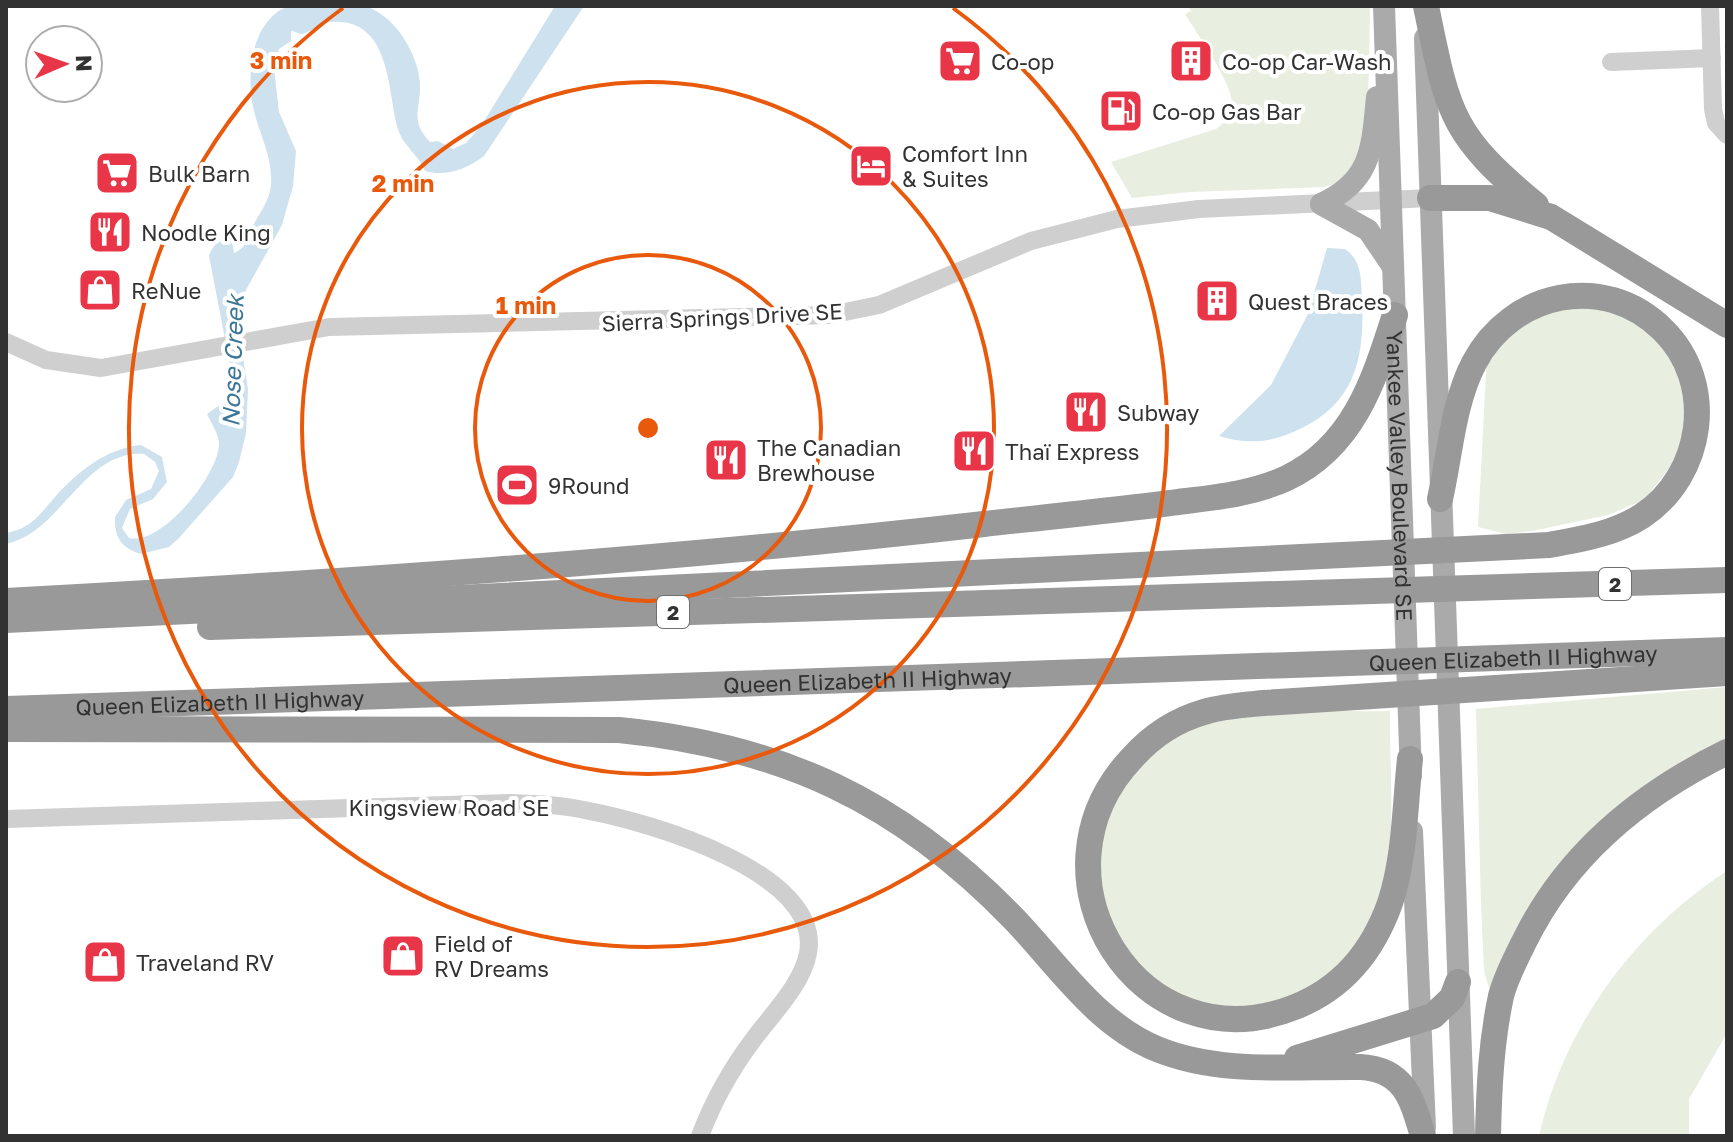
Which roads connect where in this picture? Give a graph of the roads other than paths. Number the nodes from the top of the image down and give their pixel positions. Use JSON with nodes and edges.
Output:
{"nodes":[{"id":1,"x":1384,"y":6,"type":"edge"},
{"id":2,"x":1425,"y":6,"type":"edge"},
{"id":3,"x":1710,"y":6,"type":"edge"},
{"id":4,"x":1385,"y":32,"type":"junction"},
{"id":5,"x":1712,"y":58,"type":"junction"},
{"id":6,"x":1611,"y":62,"type":"dead end"},
{"id":7,"x":1727,"y":135,"type":"edge"},
{"id":8,"x":1430,"y":198,"type":"junction"},
{"id":9,"x":1391,"y":199,"type":"junction"},
{"id":10,"x":1321,"y":204,"type":"junction"},
{"id":11,"x":1551,"y":217,"type":"junction"},
{"id":12,"x":1394,"y":268,"type":"junction"},
{"id":13,"x":1395,"y":315,"type":"junction"},
{"id":14,"x":1727,"y":325,"type":"edge"},
{"id":15,"x":6,"y":342,"type":"edge"},
{"id":16,"x":1440,"y":499,"type":"junction"},
{"id":17,"x":1727,"y":580,"type":"edge"},
{"id":18,"x":6,"y":601,"type":"edge"},
{"id":19,"x":6,"y":620,"type":"edge"},
{"id":20,"x":6,"y":633,"type":"edge"},
{"id":21,"x":1727,"y":650,"type":"edge"},
{"id":22,"x":1727,"y":673,"type":"edge"},
{"id":23,"x":6,"y":709,"type":"edge"},
{"id":24,"x":6,"y":729,"type":"edge"},
{"id":25,"x":1727,"y":752,"type":"edge"},
{"id":26,"x":1410,"y":759,"type":"junction"},
{"id":27,"x":6,"y":819,"type":"edge"},
{"id":28,"x":1458,"y":982,"type":"junction"},
{"id":29,"x":1421,"y":1020,"type":"junction"},
{"id":30,"x":1274,"y":1065,"type":"junction"},
{"id":31,"x":700,"y":1136,"type":"edge"},
{"id":32,"x":1424,"y":1136,"type":"edge"},
{"id":33,"x":1464,"y":1136,"type":"edge"},
{"id":34,"x":1488,"y":1136,"type":"edge"}],
"edges":[{"from":1,"to":4,"type":"main road","name":"Yankee Valley Boulevard SE"},
{"from":2,"to":8,"type":"main road","name":"Yankee Valley Boulevard SE"},
{"from":2,"to":11,"type":"highway"},
{"from":3,"to":5,"type":"street"},
{"from":4,"to":9,"type":"main road","name":"Yankee Valley Boulevard SE"},
{"from":4,"to":10,"type":"main road"},
{"from":5,"to":6,"type":"street"},
{"from":5,"to":7,"type":"street"},
{"from":8,"to":9,"type":"street","name":"Sierra Springs Drive SE"},
{"from":8,"to":11,"type":"highway"},
{"from":8,"to":16,"type":"main road","name":"Yankee Valley Boulevard SE"},
{"from":9,"to":10,"type":"street","name":"Sierra Springs Drive SE"},
{"from":9,"to":12,"type":"main road","name":"Yankee Valley Boulevard SE"},
{"from":10,"to":12,"type":"main road"},
{"from":10,"to":15,"type":"street","name":"Sierra Springs Drive SE"},
{"from":11,"to":14,"type":"highway"},
{"from":12,"to":13,"type":"main road","name":"Yankee Valley Boulevard SE"},
{"from":13,"to":18,"type":"highway"},
{"from":13,"to":26,"type":"main road","name":"Yankee Valley Boulevard SE"},
{"from":16,"to":19,"type":"highway"},
{"from":16,"to":28,"type":"main road","name":"Yankee Valley Boulevard SE"},
{"from":17,"to":20,"type":"highway","number":"2"},
{"from":21,"to":23,"type":"highway","name":"Queen Elizabeth II Highway"},
{"from":22,"to":26,"type":"highway"},
{"from":24,"to":30,"type":"highway"},
{"from":25,"to":34,"type":"highway"},
{"from":26,"to":29,"type":"main road","name":"Yankee Valley Boulevard SE"},
{"from":27,"to":31,"type":"street","name":"Kingsview Road SE"},
{"from":28,"to":29,"type":"highway"},
{"from":28,"to":33,"type":"main road","name":"Yankee Valley Boulevard SE"},
{"from":29,"to":30,"type":"highway"},
{"from":29,"to":32,"type":"main road","name":"Yankee Valley Boulevard SE"},
{"from":30,"to":32,"type":"highway"}]}
